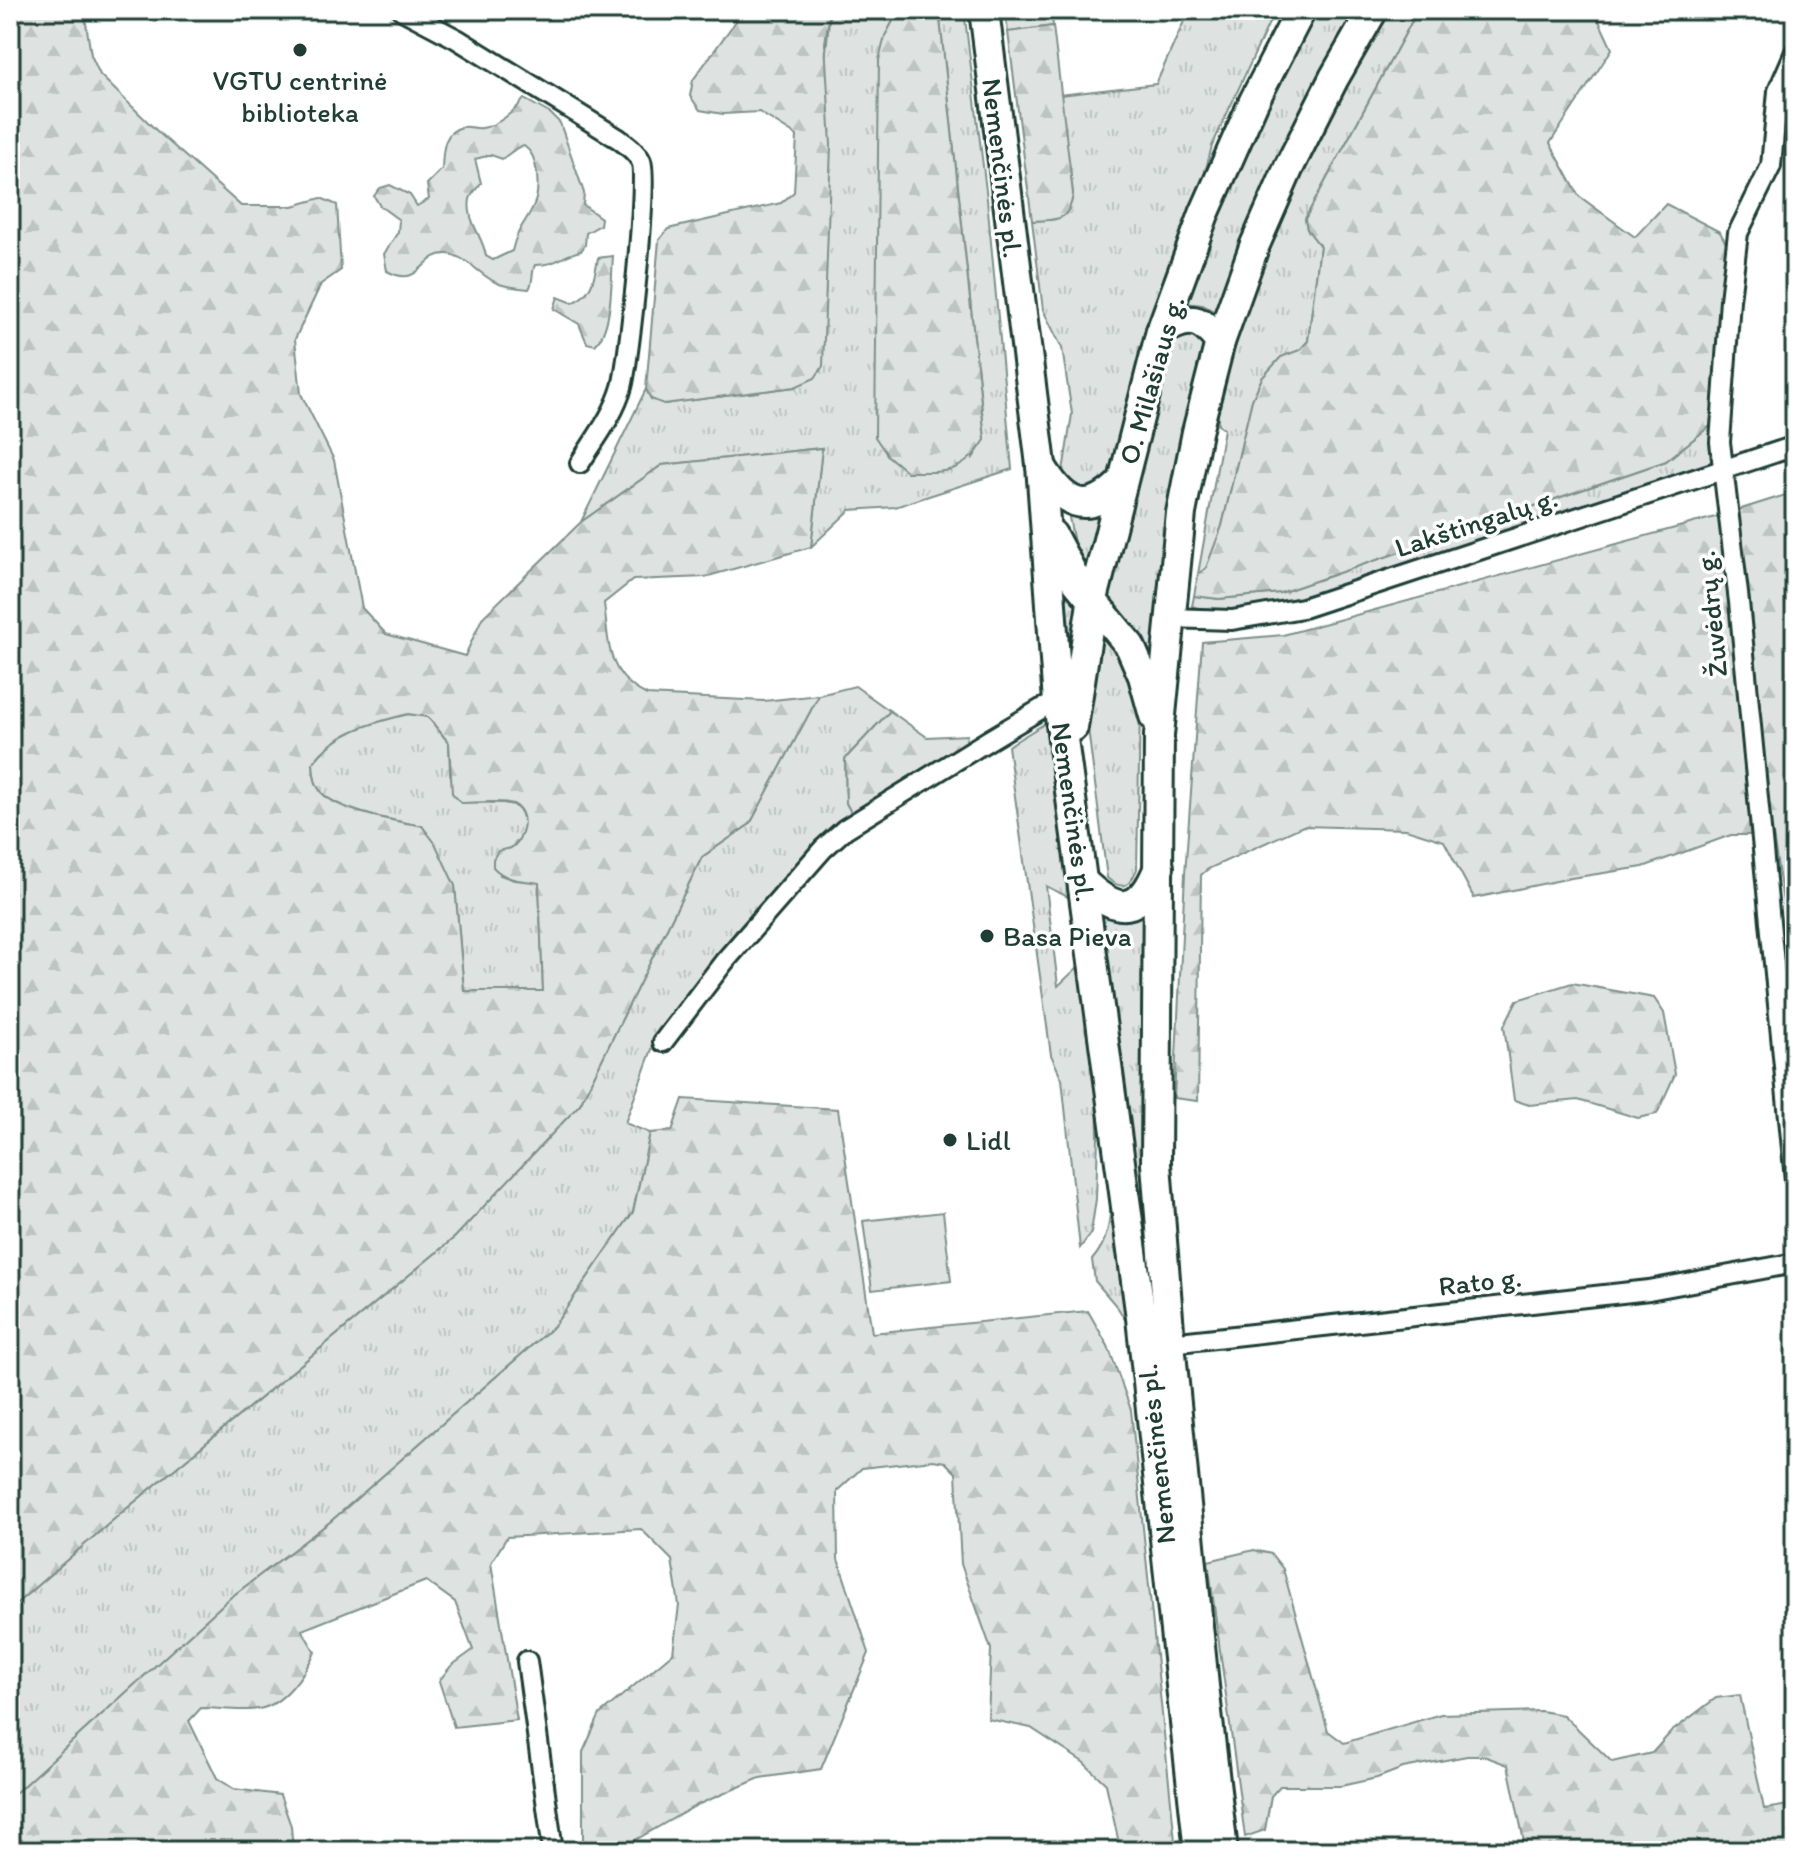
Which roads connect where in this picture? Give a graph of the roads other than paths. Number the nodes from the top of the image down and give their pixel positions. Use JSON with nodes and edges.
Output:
{"nodes":[{"id":1,"x":402,"y":10,"type":"edge"},
{"id":2,"x":984,"y":10,"type":"edge"},
{"id":3,"x":1373,"y":10,"type":"edge"},
{"id":4,"x":430,"y":17,"type":"edge"},
{"id":5,"x":1292,"y":17,"type":"edge"},
{"id":6,"x":1795,"y":52,"type":"edge"},
{"id":7,"x":1161,"y":331,"type":"junction"},
{"id":8,"x":1220,"y":342,"type":"junction"},
{"id":9,"x":1795,"y":446,"type":"edge"},
{"id":10,"x":580,"y":463,"type":"dead end"},
{"id":11,"x":1041,"y":465,"type":"junction"},
{"id":12,"x":1722,"y":470,"type":"junction"},
{"id":13,"x":1120,"y":484,"type":"junction"},
{"id":14,"x":1046,"y":524,"type":"junction"},
{"id":15,"x":1092,"y":603,"type":"junction"},
{"id":16,"x":1169,"y":618,"type":"junction"},
{"id":17,"x":1058,"y":702,"type":"junction"},
{"id":18,"x":1159,"y":735,"type":"junction"},
{"id":19,"x":1069,"y":771,"type":"junction"},
{"id":20,"x":1159,"y":866,"type":"junction"},
{"id":21,"x":1083,"y":882,"type":"junction"},
{"id":22,"x":663,"y":1042,"type":"dead end"},
{"id":23,"x":1795,"y":1180,"type":"edge"},
{"id":24,"x":1795,"y":1263,"type":"edge"},
{"id":25,"x":1170,"y":1343,"type":"junction"},
{"id":26,"x":527,"y":1661,"type":"dead end"},
{"id":27,"x":553,"y":1851,"type":"edge"},
{"id":28,"x":1199,"y":1851,"type":"edge"},
{"id":29,"x":1223,"y":1851,"type":"edge"}],
"edges":[{"from":1,"to":4,"type":"street"},
{"from":2,"to":11,"type":"main road","name":"Nemenčinės pl."},
{"from":3,"to":8,"type":"main road","name":"O. Milašiaus g."},
{"from":4,"to":10,"type":"street"},
{"from":5,"to":7,"type":"main road","name":"O. Milašiaus g."},
{"from":6,"to":12,"type":"street","name":"Žuvėdrų g."},
{"from":7,"to":8,"type":"main road"},
{"from":7,"to":13,"type":"main road","name":"O. Milašiaus g."},
{"from":8,"to":16,"type":"main road","name":"O. Milašiaus g."},
{"from":9,"to":12,"type":"street","name":"Lakštingalų g."},
{"from":11,"to":13,"type":"main road"},
{"from":11,"to":14,"type":"main road","name":"Nemenčinės pl."},
{"from":12,"to":16,"type":"street","name":"Lakštingalų g."},
{"from":12,"to":23,"type":"street","name":"Žuvėdrų g."},
{"from":13,"to":15,"type":"main road","name":"O. Milašiaus g."},
{"from":14,"to":15,"type":"main road"},
{"from":14,"to":17,"type":"main road","name":"Nemenčinės pl."},
{"from":15,"to":18,"type":"main road"},
{"from":15,"to":19,"type":"main road","name":"O. Milašiaus g."},
{"from":16,"to":18,"type":"main road","name":"O. Milašiaus g."},
{"from":17,"to":19,"type":"main road","name":"Nemenčinės pl."},
{"from":17,"to":22,"type":"street"},
{"from":18,"to":20,"type":"main road","name":"Nemenčinės pl."},
{"from":19,"to":21,"type":"main road","name":"Nemenčinės pl."},
{"from":20,"to":21,"type":"main road"},
{"from":20,"to":25,"type":"main road","name":"Nemenčinės pl."},
{"from":21,"to":28,"type":"main road","name":"Nemenčinės pl."},
{"from":24,"to":25,"type":"street","name":"Rato g."},
{"from":25,"to":29,"type":"main road","name":"Nemenčinės pl."},
{"from":26,"to":27,"type":"street"}]}
